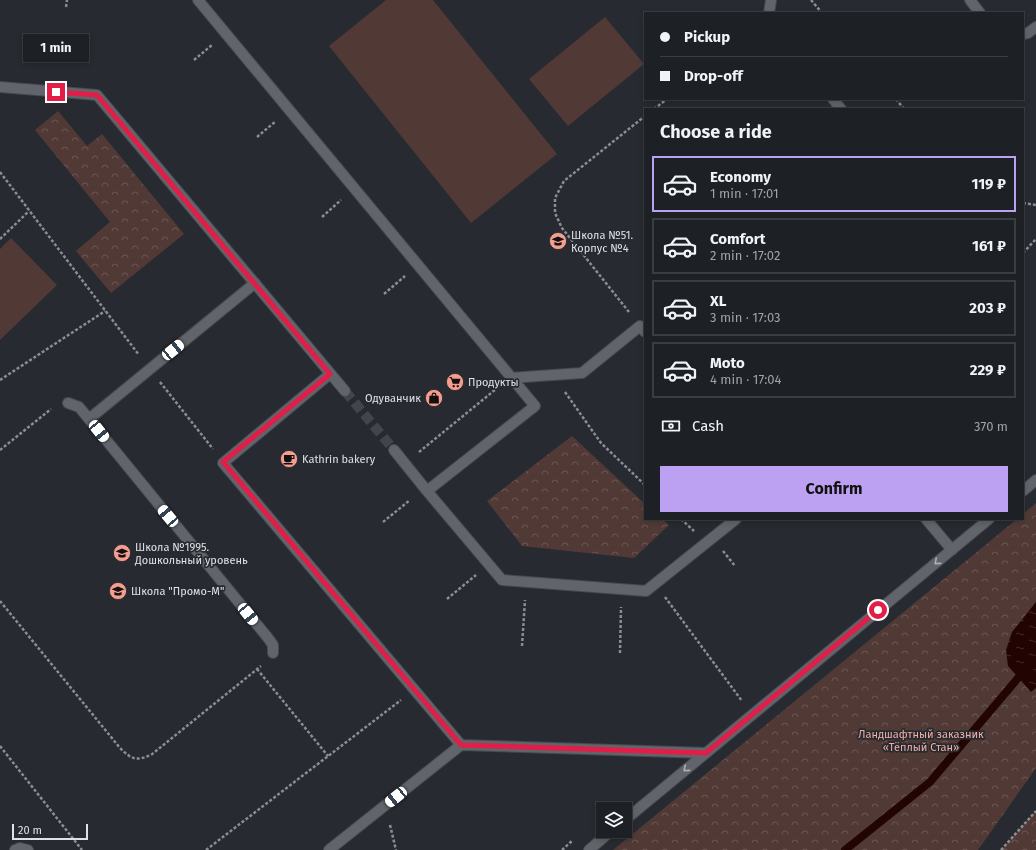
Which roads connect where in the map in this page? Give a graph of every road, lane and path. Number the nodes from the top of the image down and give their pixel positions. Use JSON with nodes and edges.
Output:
{"nodes":[{"id":1,"x":67,"y":0,"type":"edge"},
{"id":2,"x":198,"y":0,"type":"edge"},
{"id":3,"x":771,"y":0,"type":"edge"},
{"id":4,"x":811,"y":0,"type":"edge"},
{"id":5,"x":970,"y":0,"type":"edge"},
{"id":6,"x":66,"y":7,"type":"dead end"},
{"id":7,"x":769,"y":12,"type":"edge"},
{"id":8,"x":821,"y":12,"type":"edge"},
{"id":9,"x":979,"y":12,"type":"edge"},
{"id":10,"x":1036,"y":27,"type":"edge"},
{"id":11,"x":225,"y":33,"type":"junction"},
{"id":12,"x":1024,"y":34,"type":"edge"},
{"id":13,"x":194,"y":60,"type":"dead end"},
{"id":14,"x":0,"y":87,"type":"edge"},
{"id":15,"x":666,"y":100,"type":"edge"},
{"id":16,"x":834,"y":100,"type":"edge"},
{"id":17,"x":897,"y":100,"type":"edge"},
{"id":18,"x":655,"y":108,"type":"edge"},
{"id":19,"x":840,"y":108,"type":"edge"},
{"id":20,"x":903,"y":108,"type":"edge"},
{"id":21,"x":289,"y":110,"type":"junction"},
{"id":22,"x":644,"y":117,"type":"edge"},
{"id":23,"x":257,"y":137,"type":"dead end"},
{"id":24,"x":0,"y":172,"type":"edge"},
{"id":25,"x":354,"y":189,"type":"junction"},
{"id":26,"x":1024,"y":203,"type":"edge"},
{"id":27,"x":1036,"y":205,"type":"edge"},
{"id":28,"x":29,"y":211,"type":"junction"},
{"id":29,"x":322,"y":218,"type":"dead end"},
{"id":30,"x":0,"y":238,"type":"edge"},
{"id":31,"x":1036,"y":239,"type":"edge"},
{"id":32,"x":1026,"y":250,"type":"edge"},
{"id":33,"x":418,"y":266,"type":"junction"},
{"id":34,"x":255,"y":283,"type":"junction"},
{"id":35,"x":384,"y":294,"type":"dead end"},
{"id":36,"x":105,"y":311,"type":"junction"},
{"id":37,"x":643,"y":329,"type":"edge"},
{"id":38,"x":150,"y":369,"type":"junction"},
{"id":39,"x":330,"y":374,"type":"junction"},
{"id":40,"x":553,"y":376,"type":"junction"},
{"id":41,"x":510,"y":378,"type":"junction"},
{"id":42,"x":0,"y":380,"type":"edge"},
{"id":43,"x":345,"y":391,"type":"tunnel mouth"},
{"id":44,"x":68,"y":403,"type":"joint"},
{"id":45,"x":89,"y":419,"type":"junction"},
{"id":46,"x":0,"y":450,"type":"edge"},
{"id":47,"x":394,"y":450,"type":"tunnel mouth"},
{"id":48,"x":223,"y":462,"type":"junction"},
{"id":49,"x":404,"y":463,"type":"junction"},
{"id":50,"x":1036,"y":480,"type":"edge"},
{"id":51,"x":644,"y":484,"type":"edge"},
{"id":52,"x":426,"y":489,"type":"junction"},
{"id":53,"x":1024,"y":490,"type":"edge"},
{"id":54,"x":735,"y":520,"type":"edge"},
{"id":55,"x":927,"y":520,"type":"edge"},
{"id":56,"x":988,"y":520,"type":"edge"},
{"id":57,"x":383,"y":522,"type":"dead end"},
{"id":58,"x":952,"y":550,"type":"junction"},
{"id":59,"x":489,"y":565,"type":"junction"},
{"id":60,"x":526,"y":582,"type":"junction"},
{"id":61,"x":655,"y":584,"type":"junction"},
{"id":62,"x":622,"y":589,"type":"junction"},
{"id":63,"x":447,"y":599,"type":"dead end"},
{"id":64,"x":0,"y":601,"type":"edge"},
{"id":65,"x":522,"y":646,"type":"dead end"},
{"id":66,"x":273,"y":653,"type":"joint"},
{"id":67,"x":620,"y":653,"type":"dead end"},
{"id":68,"x":257,"y":669,"type":"junction"},
{"id":69,"x":414,"y":690,"type":"junction"},
{"id":70,"x":742,"y":701,"type":"dead end"},
{"id":71,"x":461,"y":745,"type":"junction"},
{"id":72,"x":0,"y":746,"type":"edge"},
{"id":73,"x":706,"y":753,"type":"junction"},
{"id":74,"x":328,"y":756,"type":"junction"},
{"id":75,"x":385,"y":805,"type":"junction"},
{"id":76,"x":1036,"y":811,"type":"edge"},
{"id":77,"x":632,"y":814,"type":"edge"},
{"id":78,"x":604,"y":838,"type":"edge"},
{"id":79,"x":15,"y":850,"type":"edge"},
{"id":80,"x":28,"y":850,"type":"edge"},
{"id":81,"x":82,"y":850,"type":"edge"},
{"id":82,"x":206,"y":850,"type":"edge"},
{"id":83,"x":329,"y":850,"type":"edge"},
{"id":84,"x":396,"y":850,"type":"edge"},
{"id":85,"x":589,"y":850,"type":"edge"},
{"id":86,"x":1002,"y":850,"type":"edge"}],
"edges":[{"from":1,"to":6,"type":"path"},
{"from":2,"to":11,"type":"street"},
{"from":3,"to":7,"type":"street"},
{"from":4,"to":8,"type":"path"},
{"from":5,"to":9,"type":"street"},
{"from":10,"to":12,"type":"street"},
{"from":11,"to":13,"type":"path"},
{"from":11,"to":21,"type":"street"},
{"from":14,"to":34,"type":"street"},
{"from":15,"to":18,"type":"path"},
{"from":16,"to":19,"type":"street"},
{"from":17,"to":20,"type":"path"},
{"from":21,"to":23,"type":"path"},
{"from":21,"to":25,"type":"street"},
{"from":22,"to":37,"type":"path"},
{"from":24,"to":28,"type":"path"},
{"from":25,"to":29,"type":"path"},
{"from":25,"to":33,"type":"street"},
{"from":26,"to":27,"type":"path"},
{"from":28,"to":30,"type":"path"},
{"from":28,"to":36,"type":"path"},
{"from":31,"to":32,"type":"path"},
{"from":33,"to":35,"type":"path"},
{"from":33,"to":41,"type":"street"},
{"from":34,"to":38,"type":"street"},
{"from":34,"to":39,"type":"street"},
{"from":36,"to":38,"type":"path"},
{"from":36,"to":42,"type":"path"},
{"from":37,"to":40,"type":"street"},
{"from":38,"to":45,"type":"street"},
{"from":38,"to":48,"type":"path"},
{"from":39,"to":43,"type":"street"},
{"from":39,"to":48,"type":"street"},
{"from":40,"to":41,"type":"street"},
{"from":40,"to":51,"type":"path"},
{"from":41,"to":49,"type":"path"},
{"from":41,"to":52,"type":"street"},
{"from":44,"to":45,"type":"street"},
{"from":44,"to":46,"type":"path"},
{"from":45,"to":66,"type":"street"},
{"from":47,"to":49,"type":"street"},
{"from":48,"to":69,"type":"street"},
{"from":49,"to":52,"type":"street"},
{"from":50,"to":53,"type":"street"},
{"from":52,"to":57,"type":"path"},
{"from":52,"to":59,"type":"street"},
{"from":54,"to":61,"type":"street"},
{"from":55,"to":58,"type":"street"},
{"from":56,"to":58,"type":"street"},
{"from":58,"to":73,"type":"street","one_way":true},
{"from":59,"to":60,"type":"street"},
{"from":59,"to":63,"type":"path"},
{"from":60,"to":62,"type":"street"},
{"from":60,"to":65,"type":"path"},
{"from":61,"to":62,"type":"street"},
{"from":61,"to":70,"type":"path"},
{"from":62,"to":67,"type":"path"},
{"from":64,"to":68,"type":"path"},
{"from":66,"to":68,"type":"path"},
{"from":68,"to":74,"type":"path"},
{"from":69,"to":71,"type":"street"},
{"from":69,"to":74,"type":"path"},
{"from":71,"to":73,"type":"street"},
{"from":71,"to":75,"type":"street"},
{"from":72,"to":81,"type":"path"},
{"from":73,"to":77,"type":"street","one_way":true},
{"from":74,"to":82,"type":"path"},
{"from":75,"to":83,"type":"street"},
{"from":75,"to":84,"type":"path"},
{"from":76,"to":86,"type":"path"},
{"from":78,"to":85,"type":"street"},
{"from":79,"to":80,"type":"street"}]}
